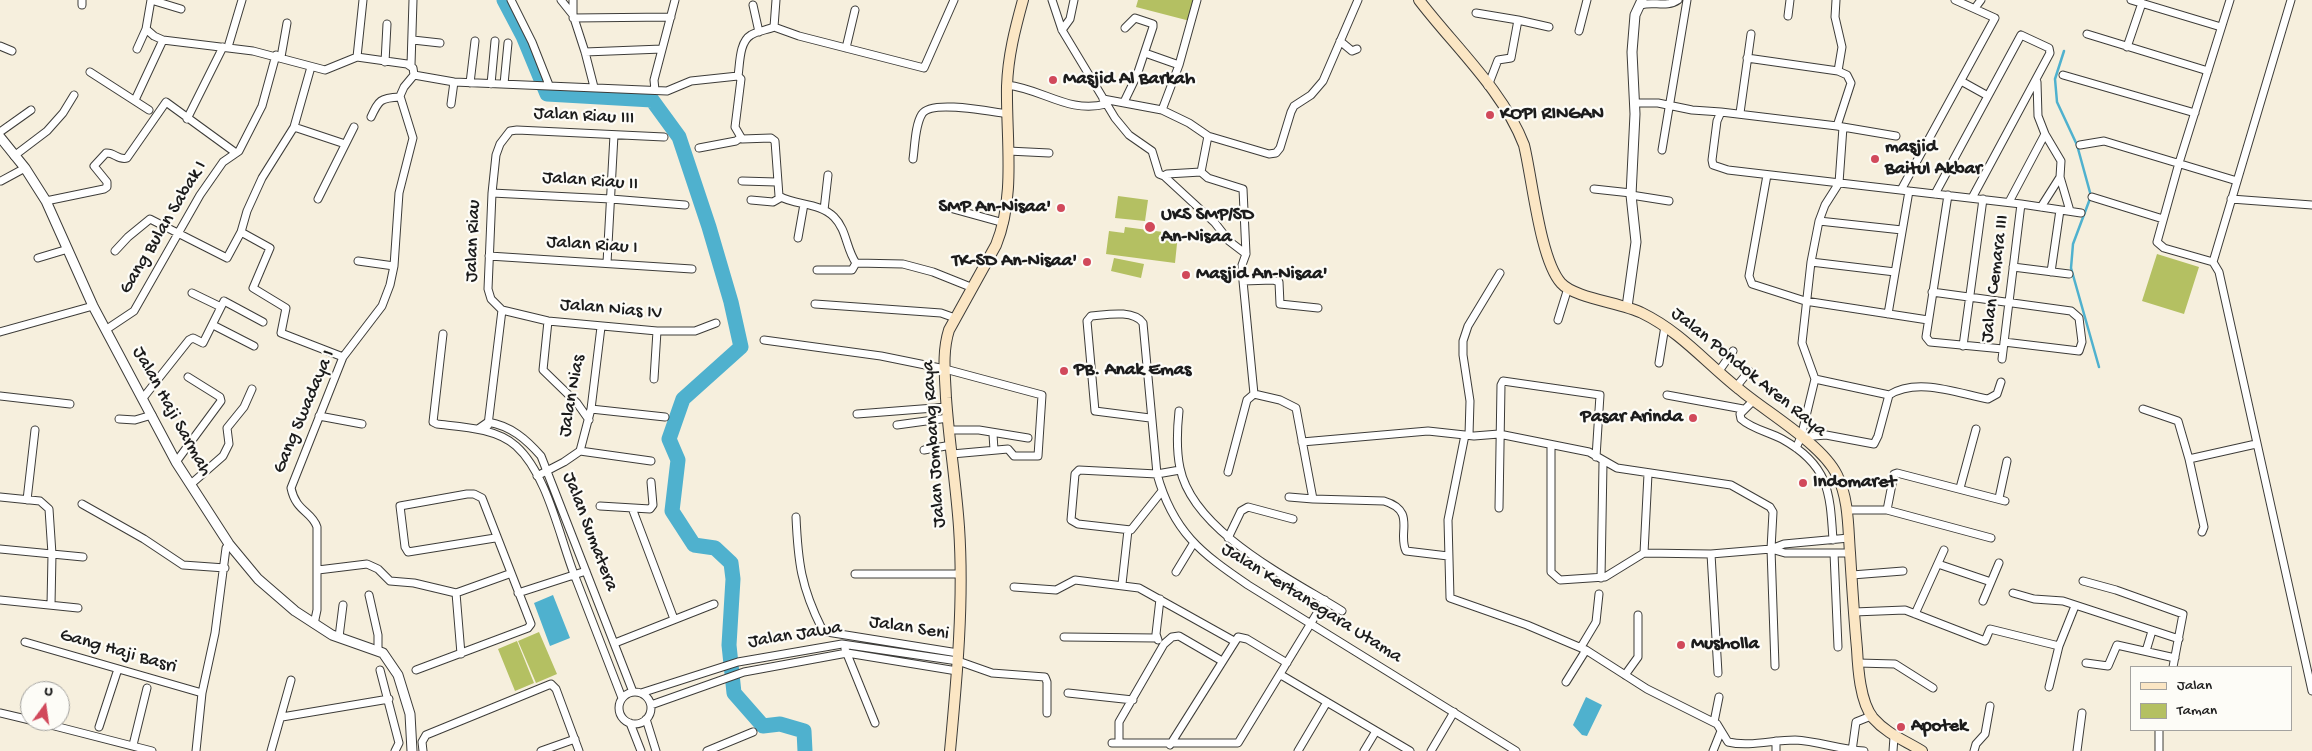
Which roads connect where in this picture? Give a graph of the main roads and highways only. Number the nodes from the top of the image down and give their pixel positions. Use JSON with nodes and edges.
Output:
{"nodes":[{"id":1,"x":1023,"y":0,"type":"edge"},
{"id":2,"x":1419,"y":0,"type":"edge"},
{"id":3,"x":950,"y":751,"type":"edge"},
{"id":4,"x":1922,"y":751,"type":"edge"}],
"edges":[{"from":1,"to":3,"type":"main road","name":"Jalan Jombang Raya"},
{"from":2,"to":4,"type":"main road","name":"Jalan Pondok Aren Raya"}]}
